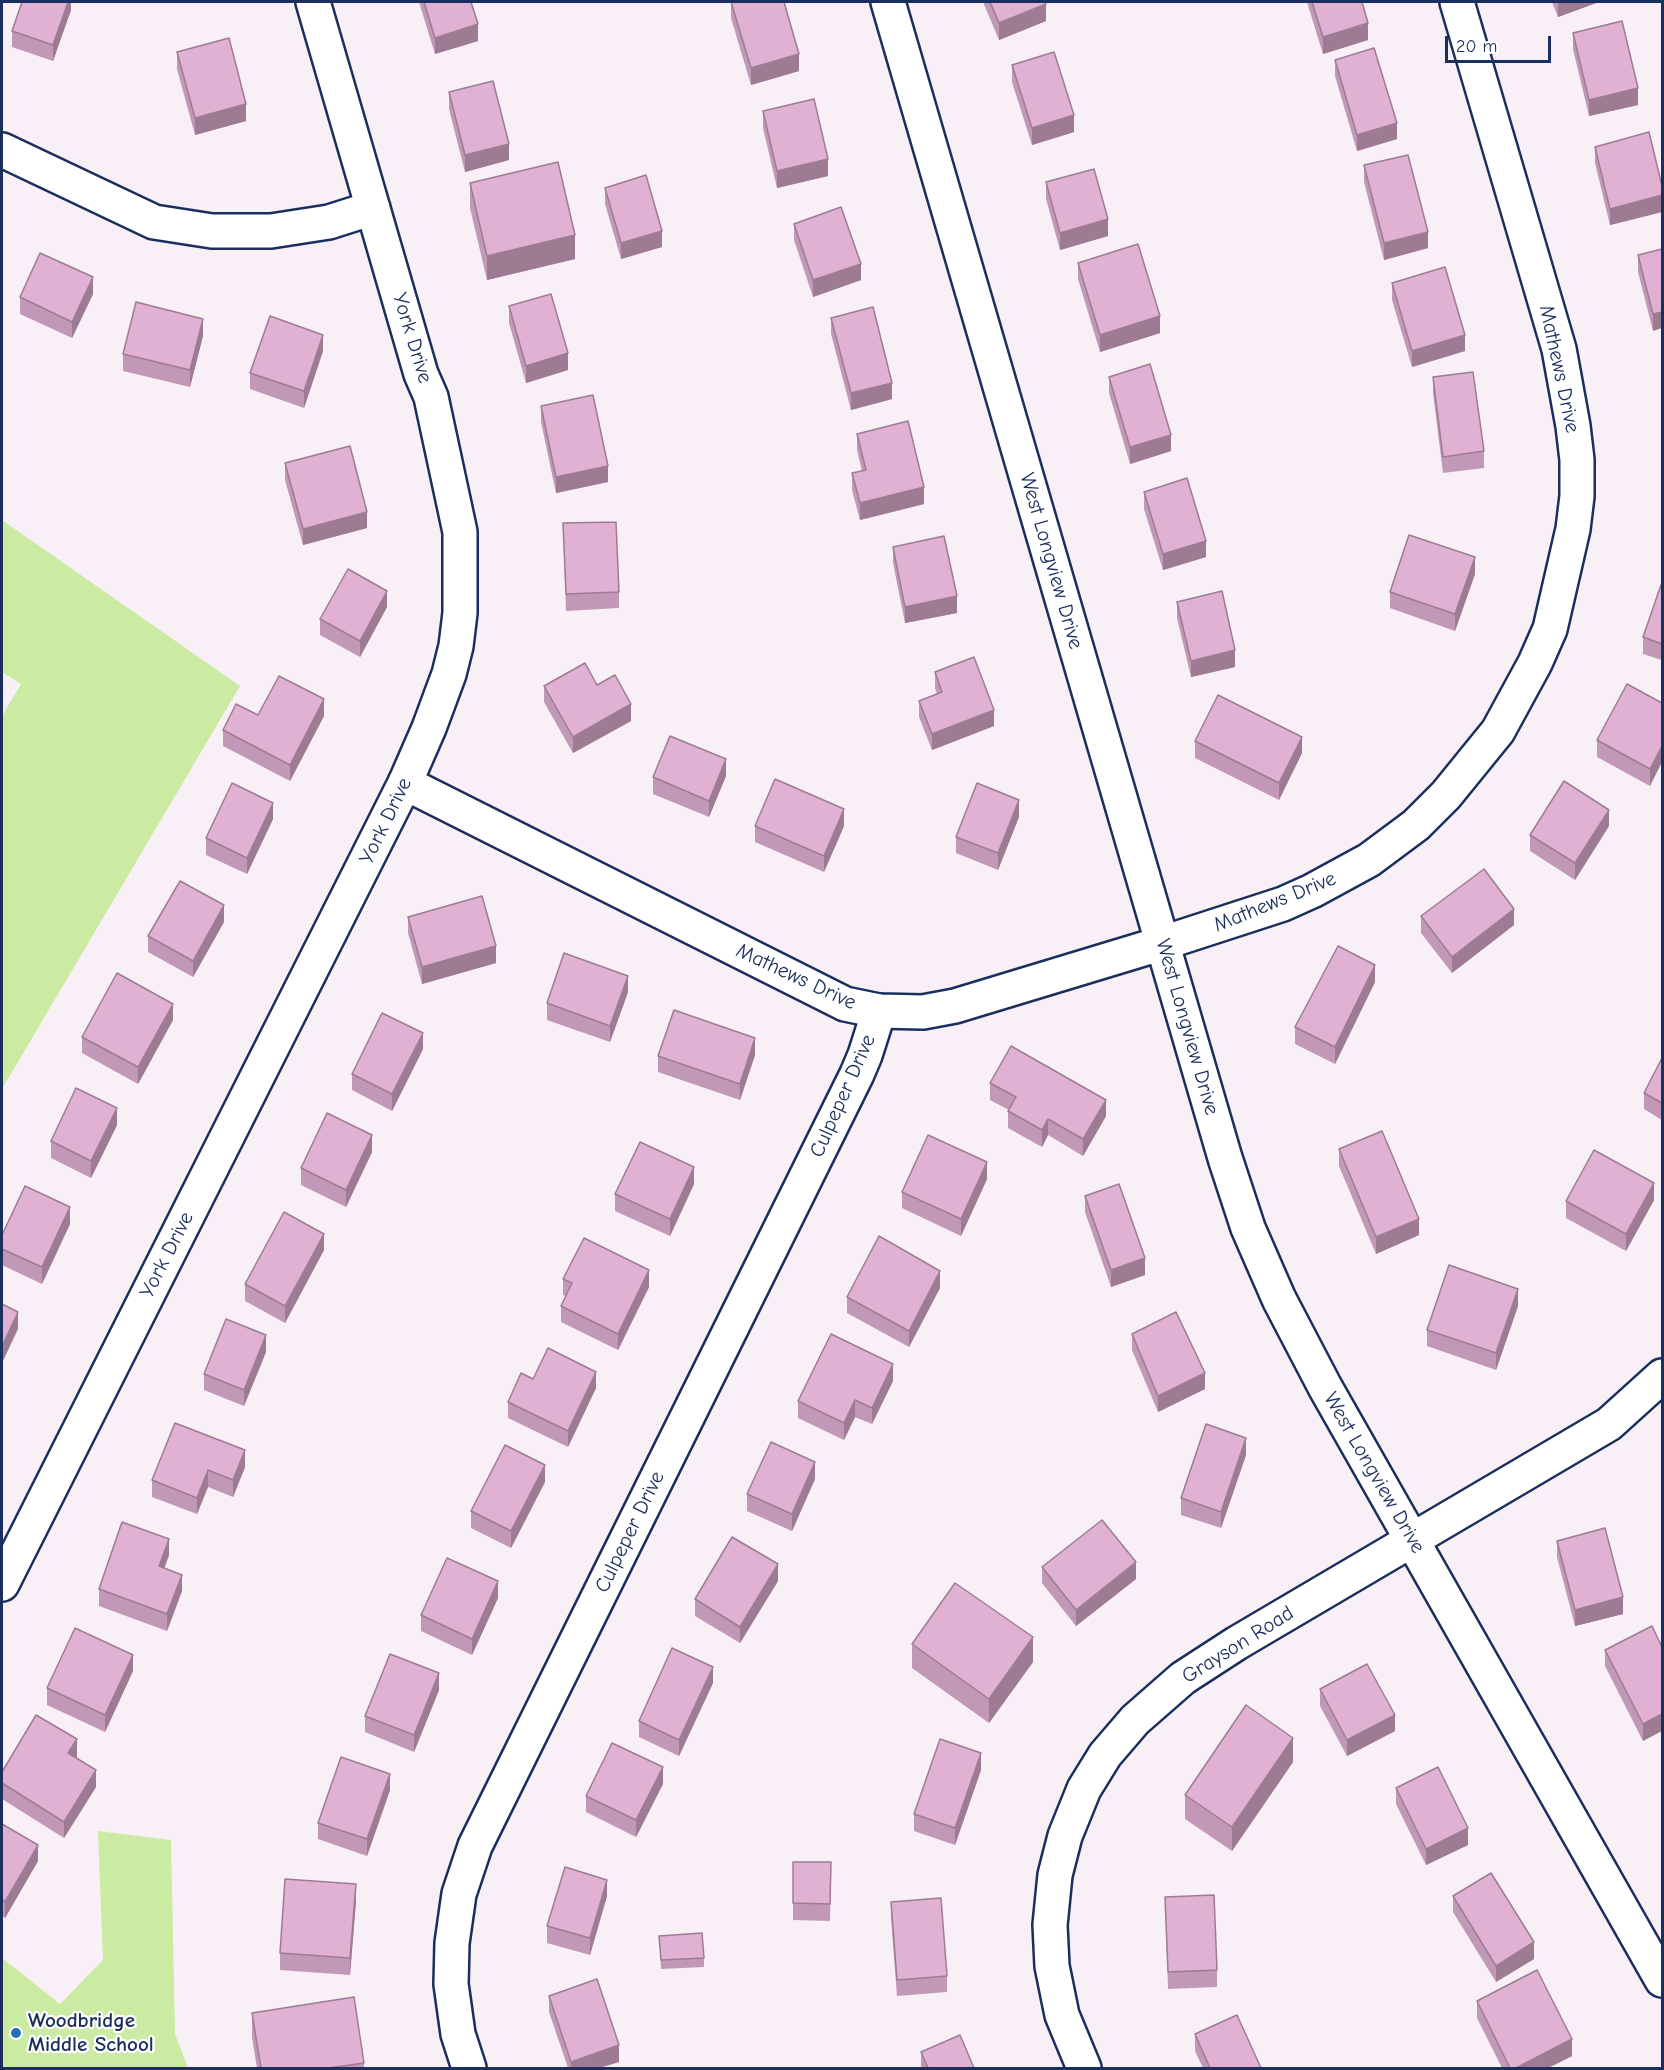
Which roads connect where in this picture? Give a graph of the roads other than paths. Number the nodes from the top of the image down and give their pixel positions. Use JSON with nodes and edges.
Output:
{"nodes":[{"id":1,"x":313,"y":2,"type":"edge"},
{"id":2,"x":888,"y":2,"type":"edge"},
{"id":3,"x":1457,"y":2,"type":"edge"},
{"id":4,"x":2,"y":150,"type":"edge"},
{"id":5,"x":373,"y":208,"type":"junction"},
{"id":6,"x":405,"y":783,"type":"junction"},
{"id":7,"x":1163,"y":943,"type":"junction"},
{"id":8,"x":879,"y":1011,"type":"junction"},
{"id":9,"x":1662,"y":1376,"type":"edge"},
{"id":10,"x":1412,"y":1539,"type":"junction"},
{"id":11,"x":2,"y":1584,"type":"edge"},
{"id":12,"x":1662,"y":1980,"type":"edge"},
{"id":13,"x":469,"y":2068,"type":"edge"},
{"id":14,"x":1084,"y":2068,"type":"edge"}],
"edges":[{"from":1,"to":5,"type":"street","name":"York Drive"},
{"from":2,"to":7,"type":"street","name":"West Longview Drive"},
{"from":3,"to":7,"type":"street","name":"Mathews Drive"},
{"from":4,"to":5,"type":"street"},
{"from":5,"to":6,"type":"street","name":"York Drive"},
{"from":6,"to":8,"type":"street","name":"Mathews Drive"},
{"from":6,"to":11,"type":"street","name":"York Drive"},
{"from":7,"to":8,"type":"street","name":"Mathews Drive"},
{"from":7,"to":10,"type":"street","name":"West Longview Drive"},
{"from":8,"to":13,"type":"street","name":"Culpeper Drive"},
{"from":9,"to":10,"type":"street","name":"Grayson Road"},
{"from":10,"to":12,"type":"street","name":"West Longview Drive"},
{"from":10,"to":14,"type":"street","name":"Grayson Road"}]}
